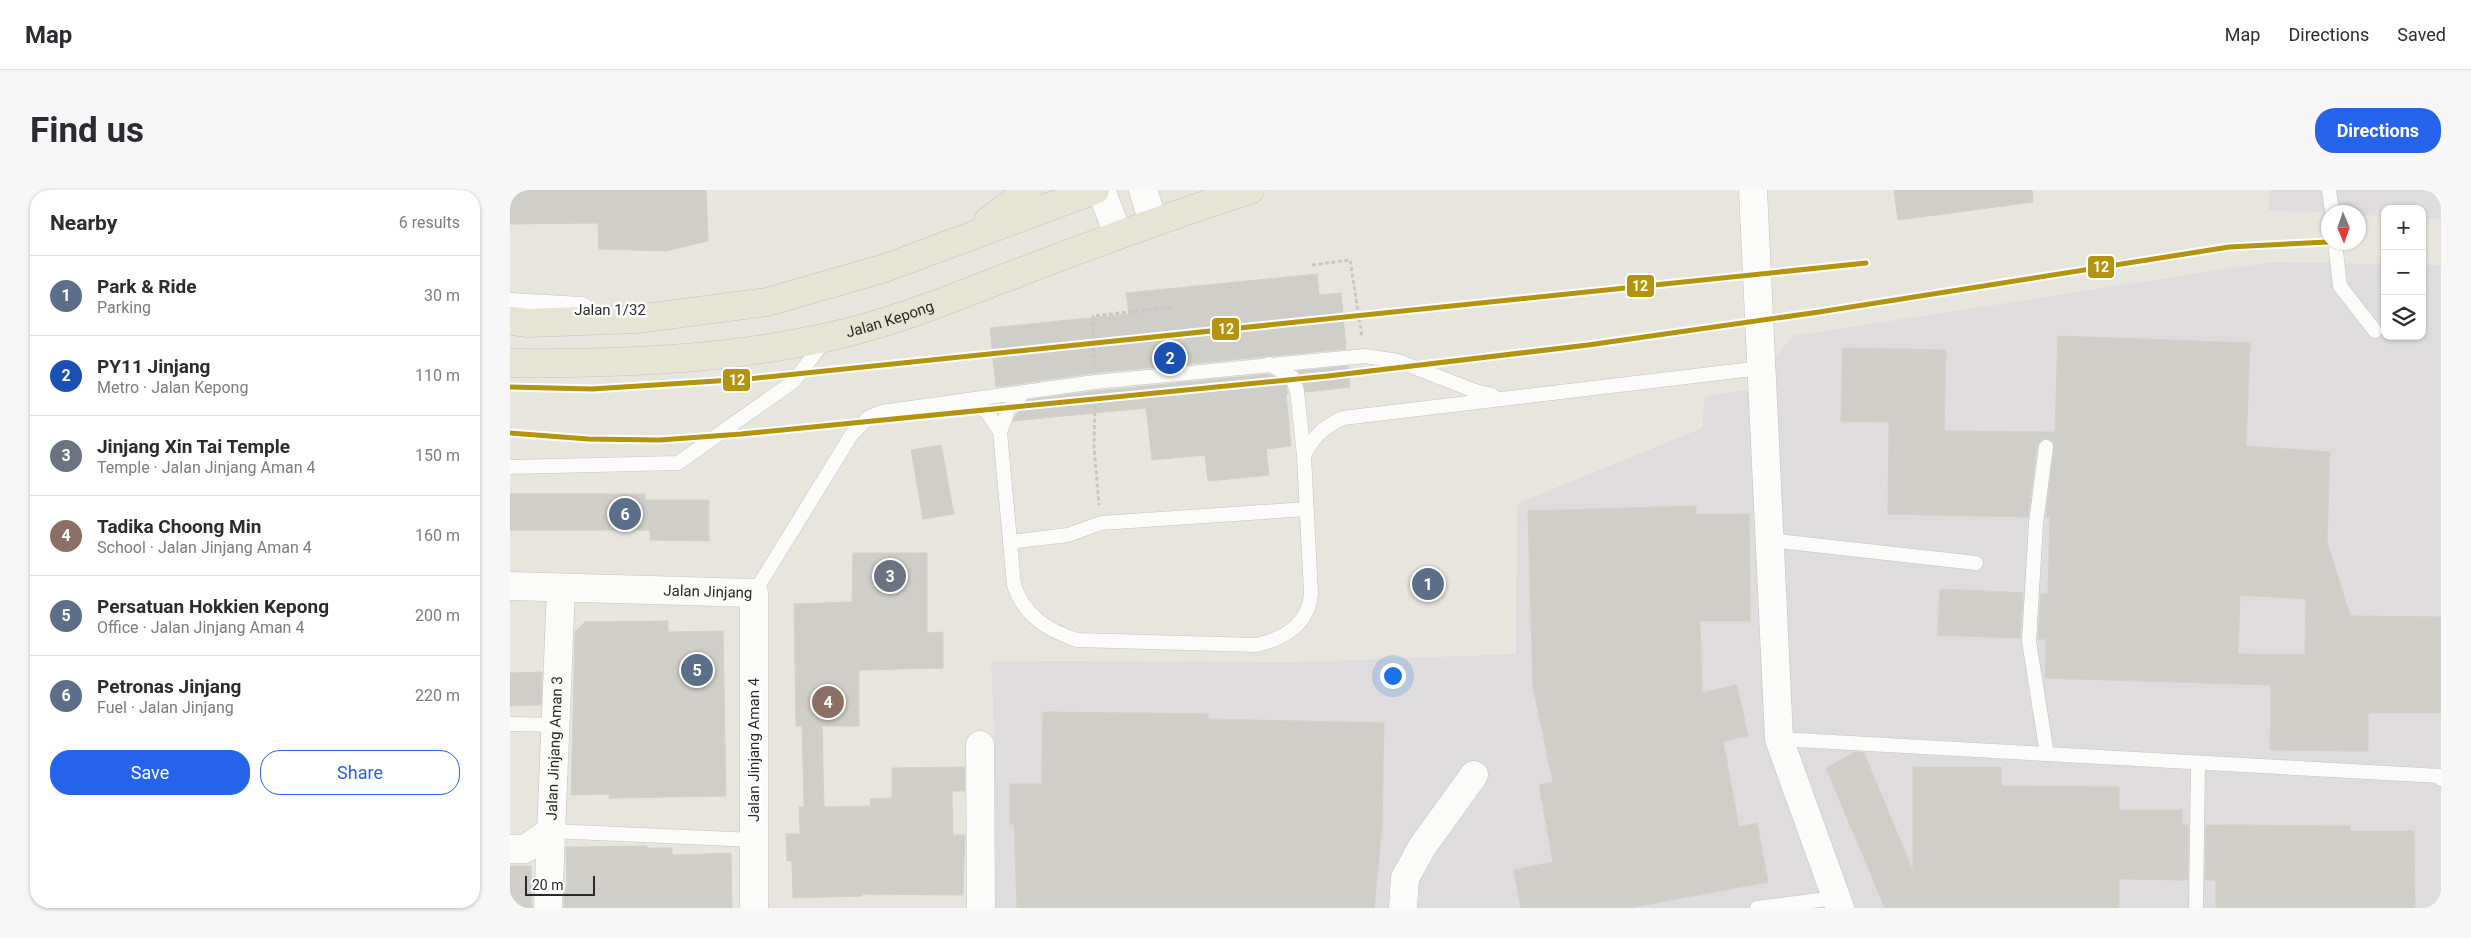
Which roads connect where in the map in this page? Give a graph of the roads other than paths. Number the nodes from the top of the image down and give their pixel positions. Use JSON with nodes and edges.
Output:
{"nodes":[{"id":1,"x":1028,"y":190,"type":"edge"},
{"id":2,"x":1095,"y":190,"type":"edge"},
{"id":3,"x":1101,"y":190,"type":"edge"},
{"id":4,"x":1143,"y":190,"type":"edge"},
{"id":5,"x":1250,"y":190,"type":"edge"},
{"id":6,"x":1753,"y":190,"type":"edge"},
{"id":7,"x":2329,"y":190,"type":"edge"},
{"id":8,"x":2331,"y":205,"type":"edge"},
{"id":9,"x":1153,"y":222,"type":"junction"},
{"id":10,"x":1118,"y":234,"type":"junction"},
{"id":11,"x":962,"y":240,"type":"junction"},
{"id":12,"x":2336,"y":250,"type":"edge"},
{"id":13,"x":510,"y":307,"type":"edge"},
{"id":14,"x":710,"y":310,"type":"junction"},
{"id":15,"x":510,"y":321,"type":"edge"},
{"id":16,"x":2375,"y":330,"type":"dead end"},
{"id":17,"x":827,"y":338,"type":"junction"},
{"id":18,"x":510,"y":363,"type":"edge"},
{"id":19,"x":1268,"y":364,"type":"junction"},
{"id":20,"x":1753,"y":375,"type":"junction"},
{"id":21,"x":1022,"y":394,"type":"junction"},
{"id":22,"x":1503,"y":397,"type":"junction"},
{"id":23,"x":968,"y":400,"type":"junction"},
{"id":24,"x":1000,"y":432,"type":"junction"},
{"id":25,"x":2046,"y":447,"type":"dead end"},
{"id":26,"x":1304,"y":456,"type":"junction"},
{"id":27,"x":510,"y":467,"type":"edge"},
{"id":28,"x":1307,"y":509,"type":"junction"},
{"id":29,"x":1769,"y":540,"type":"junction"},
{"id":30,"x":1010,"y":542,"type":"junction"},
{"id":31,"x":1976,"y":563,"type":"dead end"},
{"id":32,"x":510,"y":586,"type":"edge"},
{"id":33,"x":561,"y":588,"type":"junction"},
{"id":34,"x":754,"y":592,"type":"junction"},
{"id":35,"x":510,"y":724,"type":"edge"},
{"id":36,"x":556,"y":726,"type":"junction"},
{"id":37,"x":1779,"y":739,"type":"junction"},
{"id":38,"x":980,"y":745,"type":"dead end"},
{"id":39,"x":2047,"y":754,"type":"junction"},
{"id":40,"x":2198,"y":763,"type":"junction"},
{"id":41,"x":1474,"y":775,"type":"dead end"},
{"id":42,"x":2441,"y":779,"type":"edge"},
{"id":43,"x":551,"y":831,"type":"junction"},
{"id":44,"x":754,"y":840,"type":"junction"},
{"id":45,"x":510,"y":849,"type":"edge"},
{"id":46,"x":1837,"y":903,"type":"edge"},
{"id":47,"x":548,"y":908,"type":"edge"},
{"id":48,"x":754,"y":908,"type":"edge"},
{"id":49,"x":981,"y":908,"type":"edge"},
{"id":50,"x":1403,"y":908,"type":"edge"},
{"id":51,"x":1757,"y":908,"type":"edge"},
{"id":52,"x":2196,"y":908,"type":"edge"}],
"edges":[{"from":1,"to":11,"type":"main road"},
{"from":2,"to":11,"type":"main road"},
{"from":3,"to":10,"type":"street"},
{"from":4,"to":9,"type":"street"},
{"from":5,"to":9,"type":"main road","name":"Jalan Kepong"},
{"from":6,"to":20,"type":"street"},
{"from":7,"to":8,"type":"lane"},
{"from":9,"to":10,"type":"main road","name":"Jalan Kepong"},
{"from":10,"to":17,"type":"main road","name":"Jalan Kepong"},
{"from":11,"to":14,"type":"main road"},
{"from":12,"to":16,"type":"lane"},
{"from":13,"to":14,"type":"street","name":"Jalan 1/32"},
{"from":14,"to":15,"type":"main road"},
{"from":17,"to":18,"type":"main road","name":"Jalan Kepong"},
{"from":17,"to":27,"type":"lane"},
{"from":19,"to":21,"type":"lane"},
{"from":19,"to":22,"type":"lane"},
{"from":19,"to":26,"type":"lane"},
{"from":20,"to":22,"type":"lane"},
{"from":20,"to":29,"type":"street"},
{"from":21,"to":23,"type":"lane"},
{"from":21,"to":24,"type":"lane"},
{"from":22,"to":26,"type":"lane"},
{"from":23,"to":24,"type":"lane"},
{"from":23,"to":34,"type":"lane","name":"Jalan Jinjang"},
{"from":24,"to":30,"type":"lane"},
{"from":25,"to":39,"type":"lane"},
{"from":26,"to":28,"type":"lane"},
{"from":28,"to":30,"type":"lane"},
{"from":28,"to":30,"type":"lane"},
{"from":29,"to":31,"type":"lane"},
{"from":29,"to":37,"type":"street"},
{"from":32,"to":33,"type":"street","name":"Jalan Jinjang"},
{"from":33,"to":34,"type":"street","name":"Jalan Jinjang"},
{"from":33,"to":36,"type":"street","name":"Jalan Jinjang Aman 3"},
{"from":34,"to":44,"type":"street","name":"Jalan Jinjang Aman 4"},
{"from":35,"to":36,"type":"lane"},
{"from":36,"to":43,"type":"street","name":"Jalan Jinjang Aman 3"},
{"from":37,"to":39,"type":"lane"},
{"from":37,"to":46,"type":"street"},
{"from":38,"to":49,"type":"street"},
{"from":39,"to":40,"type":"lane"},
{"from":40,"to":42,"type":"lane"},
{"from":40,"to":52,"type":"lane"},
{"from":41,"to":50,"type":"street"},
{"from":43,"to":44,"type":"lane"},
{"from":43,"to":45,"type":"street"},
{"from":43,"to":47,"type":"street","name":"Jalan Jinjang Aman 3"},
{"from":44,"to":48,"type":"street","name":"Jalan Jinjang Aman 4"},
{"from":46,"to":51,"type":"lane"}]}
